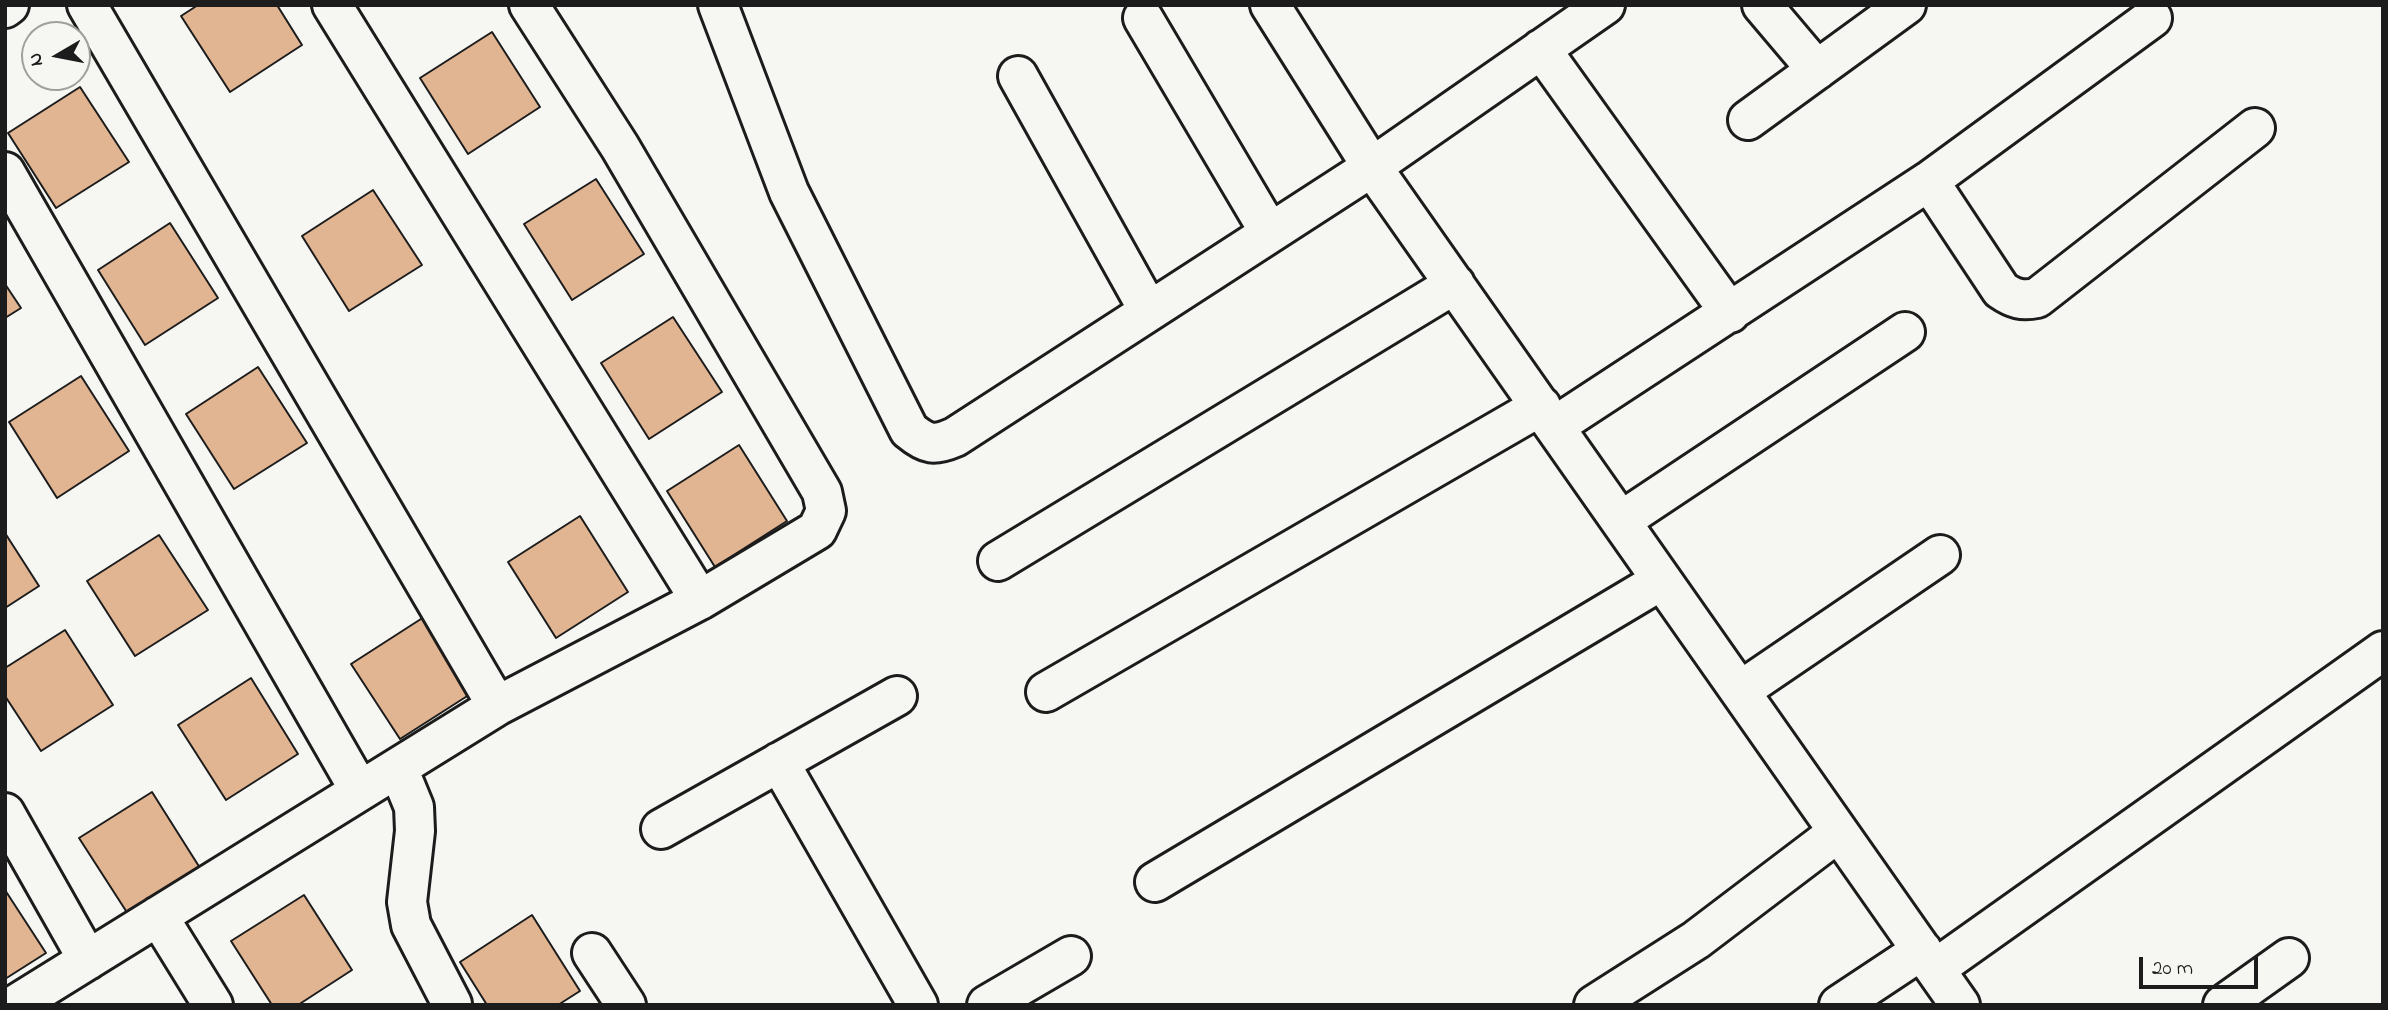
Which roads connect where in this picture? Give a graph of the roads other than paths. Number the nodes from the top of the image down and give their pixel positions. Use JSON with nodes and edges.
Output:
{"nodes":[{"id":1,"x":87,"y":5,"type":"edge"},
{"id":2,"x":332,"y":5,"type":"edge"},
{"id":3,"x":529,"y":5,"type":"edge"},
{"id":4,"x":718,"y":5,"type":"edge"},
{"id":5,"x":1270,"y":5,"type":"edge"},
{"id":6,"x":1605,"y":5,"type":"edge"},
{"id":7,"x":1762,"y":5,"type":"edge"},
{"id":8,"x":1906,"y":5,"type":"edge"},
{"id":9,"x":1143,"y":18,"type":"dead end"},
{"id":10,"x":2152,"y":18,"type":"dead end"},
{"id":11,"x":1541,"y":49,"type":"junction"},
{"id":12,"x":1817,"y":70,"type":"junction"},
{"id":13,"x":1018,"y":76,"type":"dead end"},
{"id":14,"x":1748,"y":120,"type":"dead end"},
{"id":15,"x":2255,"y":128,"type":"dead end"},
{"id":16,"x":1372,"y":167,"type":"junction"},
{"id":17,"x":5,"y":172,"type":"edge"},
{"id":18,"x":1929,"y":181,"type":"junction"},
{"id":19,"x":1270,"y":233,"type":"junction"},
{"id":20,"x":1455,"y":284,"type":"junction"},
{"id":21,"x":1149,"y":312,"type":"junction"},
{"id":22,"x":1730,"y":313,"type":"junction"},
{"id":23,"x":1905,"y":332,"type":"dead end"},
{"id":24,"x":1548,"y":416,"type":"junction"},
{"id":25,"x":1621,"y":521,"type":"junction"},
{"id":26,"x":1940,"y":555,"type":"dead end"},
{"id":27,"x":998,"y":561,"type":"dead end"},
{"id":28,"x":1662,"y":580,"type":"junction"},
{"id":29,"x":700,"y":600,"type":"junction"},
{"id":30,"x":2383,"y":651,"type":"edge"},
{"id":31,"x":1740,"y":691,"type":"junction"},
{"id":32,"x":1046,"y":692,"type":"dead end"},
{"id":33,"x":897,"y":696,"type":"dead end"},
{"id":34,"x":497,"y":706,"type":"junction"},
{"id":35,"x":779,"y":762,"type":"junction"},
{"id":36,"x":398,"y":768,"type":"junction"},
{"id":37,"x":360,"y":791,"type":"junction"},
{"id":38,"x":5,"y":813,"type":"edge"},
{"id":39,"x":661,"y":829,"type":"dead end"},
{"id":40,"x":1837,"y":834,"type":"junction"},
{"id":41,"x":1155,"y":882,"type":"dead end"},
{"id":42,"x":158,"y":916,"type":"junction"},
{"id":43,"x":592,"y":953,"type":"dead end"},
{"id":44,"x":1072,"y":956,"type":"dead end"},
{"id":45,"x":2288,"y":958,"type":"dead end"},
{"id":46,"x":88,"y":960,"type":"junction"},
{"id":47,"x":1928,"y":960,"type":"junction"},
{"id":48,"x":452,"y":1004,"type":"edge"},
{"id":49,"x":15,"y":1005,"type":"edge"},
{"id":50,"x":213,"y":1005,"type":"edge"},
{"id":51,"x":626,"y":1005,"type":"edge"},
{"id":52,"x":918,"y":1005,"type":"edge"},
{"id":53,"x":987,"y":1005,"type":"edge"},
{"id":54,"x":1594,"y":1005,"type":"edge"},
{"id":55,"x":1839,"y":1005,"type":"edge"},
{"id":56,"x":1960,"y":1005,"type":"edge"},
{"id":57,"x":2223,"y":1005,"type":"edge"}],
"edges":[{"from":1,"to":34,"type":"street"},
{"from":2,"to":29,"type":"street"},
{"from":3,"to":29,"type":"street"},
{"from":4,"to":21,"type":"street"},
{"from":5,"to":16,"type":"street"},
{"from":6,"to":11,"type":"street"},
{"from":7,"to":12,"type":"street"},
{"from":8,"to":12,"type":"street"},
{"from":9,"to":19,"type":"street"},
{"from":10,"to":18,"type":"street"},
{"from":11,"to":16,"type":"street"},
{"from":11,"to":22,"type":"street"},
{"from":12,"to":14,"type":"street"},
{"from":13,"to":21,"type":"street"},
{"from":15,"to":18,"type":"street"},
{"from":16,"to":19,"type":"street"},
{"from":16,"to":20,"type":"street"},
{"from":17,"to":37,"type":"street"},
{"from":18,"to":22,"type":"street"},
{"from":19,"to":21,"type":"street"},
{"from":20,"to":24,"type":"street"},
{"from":20,"to":27,"type":"street"},
{"from":22,"to":24,"type":"street"},
{"from":23,"to":25,"type":"street"},
{"from":24,"to":25,"type":"street"},
{"from":24,"to":32,"type":"street"},
{"from":25,"to":28,"type":"street"},
{"from":26,"to":31,"type":"street"},
{"from":28,"to":31,"type":"street"},
{"from":28,"to":41,"type":"street"},
{"from":29,"to":34,"type":"street"},
{"from":30,"to":47,"type":"street"},
{"from":31,"to":40,"type":"street"},
{"from":33,"to":35,"type":"street"},
{"from":34,"to":36,"type":"street"},
{"from":35,"to":39,"type":"street"},
{"from":35,"to":52,"type":"street"},
{"from":36,"to":37,"type":"street"},
{"from":36,"to":48,"type":"street"},
{"from":37,"to":42,"type":"street"},
{"from":38,"to":46,"type":"street"},
{"from":40,"to":47,"type":"street"},
{"from":40,"to":54,"type":"street"},
{"from":42,"to":46,"type":"street"},
{"from":42,"to":50,"type":"street"},
{"from":43,"to":51,"type":"street"},
{"from":44,"to":53,"type":"street"},
{"from":45,"to":57,"type":"street"},
{"from":46,"to":49,"type":"street"},
{"from":47,"to":55,"type":"street"},
{"from":47,"to":56,"type":"street"}]}
